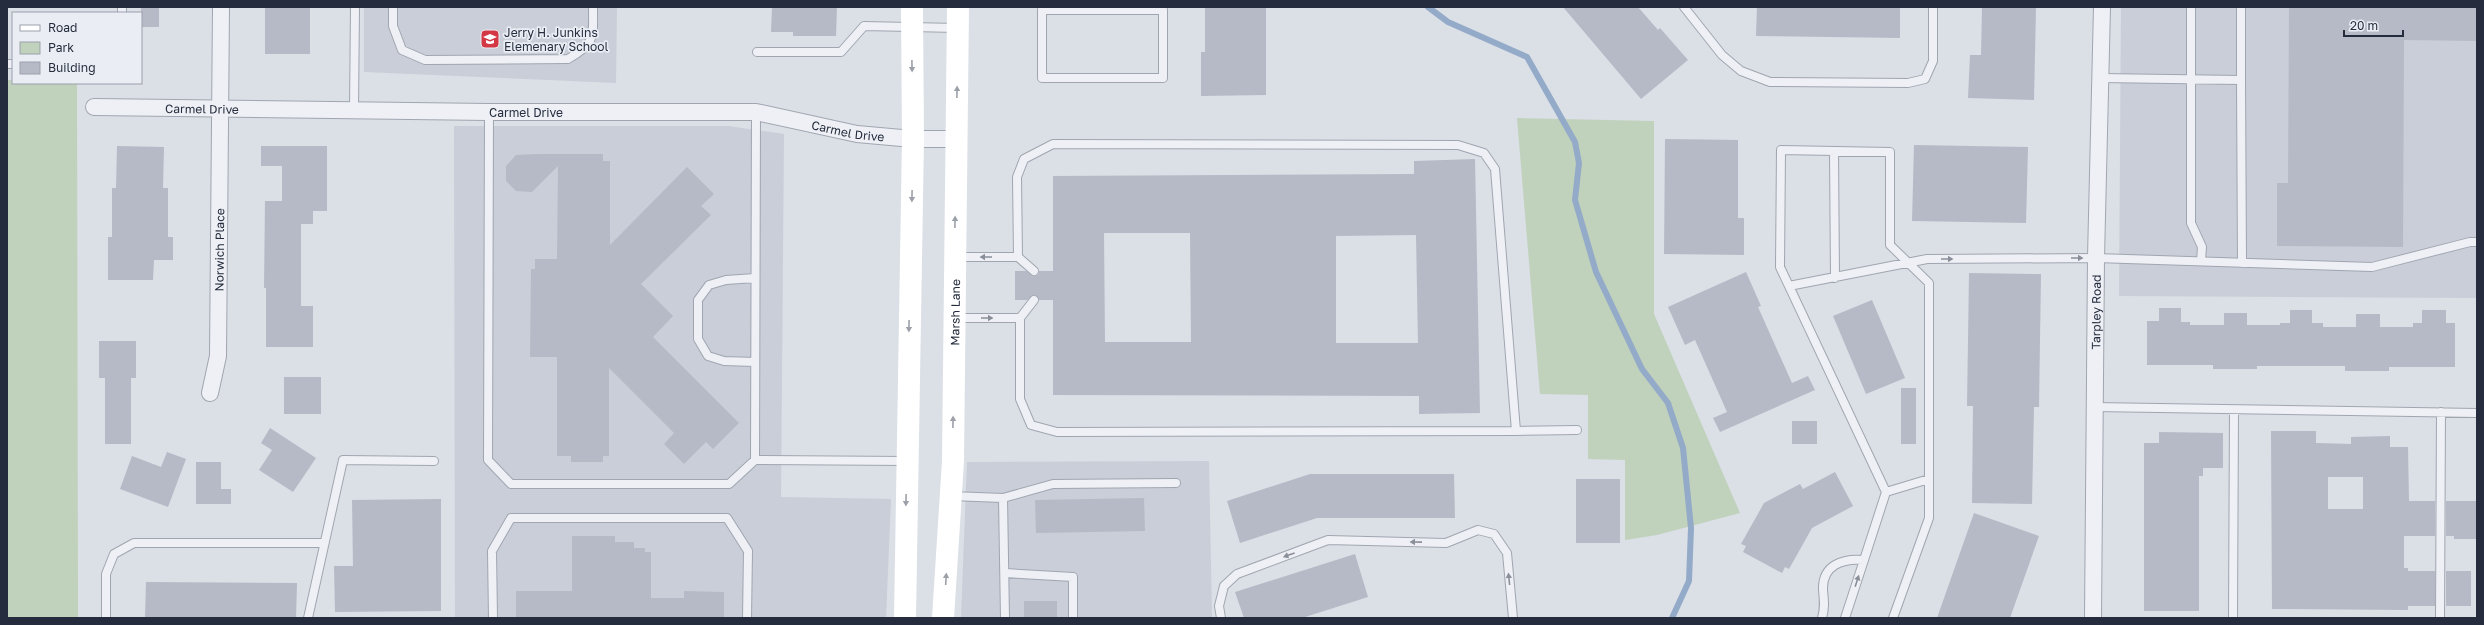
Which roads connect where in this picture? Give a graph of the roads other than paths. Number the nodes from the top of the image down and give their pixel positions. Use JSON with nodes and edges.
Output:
{"nodes":[{"id":1,"x":221,"y":7,"type":"edge"},
{"id":2,"x":355,"y":7,"type":"edge"},
{"id":3,"x":394,"y":7,"type":"edge"},
{"id":4,"x":593,"y":7,"type":"edge"},
{"id":5,"x":1684,"y":7,"type":"edge"},
{"id":6,"x":1933,"y":7,"type":"edge"},
{"id":7,"x":2102,"y":7,"type":"edge"},
{"id":8,"x":2191,"y":7,"type":"edge"},
{"id":9,"x":2241,"y":7,"type":"edge"},
{"id":10,"x":1108,"y":9,"type":"edge"},
{"id":11,"x":912,"y":17,"type":"edge"},
{"id":12,"x":958,"y":17,"type":"edge"},
{"id":13,"x":757,"y":52,"type":"dead end"},
{"id":14,"x":2100,"y":78,"type":"junction"},
{"id":15,"x":2190,"y":79,"type":"junction"},
{"id":16,"x":2241,"y":80,"type":"junction"},
{"id":17,"x":94,"y":106,"type":"dead end"},
{"id":18,"x":220,"y":106,"type":"junction"},
{"id":19,"x":354,"y":109,"type":"junction"},
{"id":20,"x":489,"y":112,"type":"junction"},
{"id":21,"x":756,"y":112,"type":"junction"},
{"id":22,"x":913,"y":139,"type":"junction"},
{"id":23,"x":956,"y":139,"type":"junction"},
{"id":24,"x":1834,"y":151,"type":"junction"},
{"id":25,"x":2477,"y":242,"type":"edge"},
{"id":26,"x":955,"y":257,"type":"junction"},
{"id":27,"x":1018,"y":257,"type":"junction"},
{"id":28,"x":2096,"y":258,"type":"junction"},
{"id":29,"x":2201,"y":261,"type":"junction"},
{"id":30,"x":1908,"y":262,"type":"junction"},
{"id":31,"x":2242,"y":263,"type":"junction"},
{"id":32,"x":1034,"y":271,"type":"dead end"},
{"id":33,"x":756,"y":278,"type":"junction"},
{"id":34,"x":1835,"y":278,"type":"junction"},
{"id":35,"x":1789,"y":286,"type":"junction"},
{"id":36,"x":1034,"y":300,"type":"dead end"},
{"id":37,"x":954,"y":318,"type":"junction"},
{"id":38,"x":1020,"y":318,"type":"junction"},
{"id":39,"x":755,"y":362,"type":"junction"},
{"id":40,"x":210,"y":392,"type":"dead end"},
{"id":41,"x":2094,"y":407,"type":"junction"},
{"id":42,"x":2234,"y":410,"type":"junction"},
{"id":43,"x":2441,"y":412,"type":"junction"},
{"id":44,"x":2477,"y":413,"type":"edge"},
{"id":45,"x":1577,"y":430,"type":"dead end"},
{"id":46,"x":1516,"y":431,"type":"junction"},
{"id":47,"x":755,"y":460,"type":"junction"},
{"id":48,"x":434,"y":461,"type":"dead end"},
{"id":49,"x":907,"y":461,"type":"junction"},
{"id":50,"x":1929,"y":479,"type":"junction"},
{"id":51,"x":1176,"y":483,"type":"dead end"},
{"id":52,"x":1886,"y":492,"type":"junction"},
{"id":53,"x":950,"y":496,"type":"junction"},
{"id":54,"x":1003,"y":498,"type":"junction"},
{"id":55,"x":323,"y":543,"type":"junction"},
{"id":56,"x":1864,"y":560,"type":"junction"},
{"id":57,"x":1004,"y":573,"type":"junction"},
{"id":58,"x":106,"y":618,"type":"edge"},
{"id":59,"x":308,"y":618,"type":"edge"},
{"id":60,"x":493,"y":618,"type":"edge"},
{"id":61,"x":747,"y":618,"type":"edge"},
{"id":62,"x":905,"y":618,"type":"edge"},
{"id":63,"x":943,"y":618,"type":"edge"},
{"id":64,"x":1005,"y":618,"type":"edge"},
{"id":65,"x":1073,"y":618,"type":"edge"},
{"id":66,"x":1221,"y":618,"type":"edge"},
{"id":67,"x":1513,"y":618,"type":"edge"},
{"id":68,"x":1822,"y":618,"type":"edge"},
{"id":69,"x":1845,"y":618,"type":"edge"},
{"id":70,"x":1893,"y":618,"type":"edge"},
{"id":71,"x":2093,"y":618,"type":"edge"},
{"id":72,"x":2233,"y":618,"type":"edge"},
{"id":73,"x":2440,"y":618,"type":"edge"}],
"edges":[{"from":1,"to":18,"type":"street","name":"Norwich Place"},
{"from":2,"to":19,"type":"lane"},
{"from":3,"to":4,"type":"lane"},
{"from":5,"to":6,"type":"lane"},
{"from":7,"to":14,"type":"street","name":"Tarpley Road"},
{"from":8,"to":15,"type":"lane"},
{"from":9,"to":16,"type":"lane"},
{"from":10,"to":10,"type":"lane"},
{"from":11,"to":12,"type":"lane"},
{"from":11,"to":13,"type":"lane"},
{"from":11,"to":22,"type":"main road","one_way":true},
{"from":23,"to":12,"type":"main road","name":"Marsh Lane","one_way":true},
{"from":14,"to":15,"type":"lane"},
{"from":14,"to":28,"type":"street","name":"Tarpley Road"},
{"from":15,"to":16,"type":"lane"},
{"from":15,"to":29,"type":"lane"},
{"from":16,"to":31,"type":"lane"},
{"from":17,"to":18,"type":"street","name":"Carmel Drive"},
{"from":18,"to":19,"type":"street","name":"Carmel Drive"},
{"from":18,"to":40,"type":"street","name":"Norwich Place"},
{"from":19,"to":20,"type":"street","name":"Carmel Drive"},
{"from":20,"to":21,"type":"street","name":"Carmel Drive"},
{"from":20,"to":47,"type":"lane"},
{"from":21,"to":22,"type":"street","name":"Carmel Drive"},
{"from":21,"to":33,"type":"lane"},
{"from":22,"to":23,"type":"street","name":"Carmel Drive"},
{"from":22,"to":49,"type":"main road","one_way":true},
{"from":26,"to":23,"type":"main road","name":"Marsh Lane","one_way":true},
{"from":24,"to":30,"type":"lane"},
{"from":24,"to":34,"type":"lane"},
{"from":24,"to":35,"type":"lane"},
{"from":25,"to":31,"type":"lane"},
{"from":27,"to":26,"type":"lane","one_way":true},
{"from":26,"to":37,"type":"main road","name":"Marsh Lane"},
{"from":27,"to":32,"type":"lane"},
{"from":27,"to":46,"type":"lane"},
{"from":28,"to":29,"type":"lane"},
{"from":30,"to":28,"type":"lane","one_way":true},
{"from":28,"to":41,"type":"street","name":"Tarpley Road"},
{"from":29,"to":31,"type":"lane"},
{"from":30,"to":34,"type":"lane"},
{"from":30,"to":50,"type":"lane"},
{"from":33,"to":39,"type":"lane"},
{"from":33,"to":39,"type":"lane"},
{"from":34,"to":35,"type":"lane"},
{"from":35,"to":52,"type":"lane"},
{"from":36,"to":38,"type":"lane"},
{"from":37,"to":38,"type":"lane","one_way":true},
{"from":53,"to":37,"type":"main road","name":"Marsh Lane","one_way":true},
{"from":38,"to":46,"type":"lane"},
{"from":39,"to":47,"type":"lane"},
{"from":41,"to":42,"type":"lane"},
{"from":41,"to":71,"type":"street","name":"Tarpley Road"},
{"from":42,"to":43,"type":"lane"},
{"from":42,"to":72,"type":"lane"},
{"from":43,"to":44,"type":"lane"},
{"from":43,"to":73,"type":"lane"},
{"from":45,"to":46,"type":"lane"},
{"from":47,"to":49,"type":"lane"},
{"from":48,"to":55,"type":"lane"},
{"from":49,"to":62,"type":"main road","one_way":true},
{"from":50,"to":52,"type":"lane"},
{"from":50,"to":70,"type":"lane"},
{"from":51,"to":54,"type":"lane"},
{"from":52,"to":56,"type":"lane"},
{"from":53,"to":54,"type":"lane"},
{"from":63,"to":53,"type":"main road","name":"Marsh Lane","one_way":true},
{"from":54,"to":57,"type":"lane"},
{"from":55,"to":58,"type":"lane"},
{"from":55,"to":59,"type":"lane"},
{"from":56,"to":68,"type":"lane"},
{"from":69,"to":56,"type":"lane","one_way":true},
{"from":57,"to":64,"type":"lane"},
{"from":57,"to":65,"type":"lane"},
{"from":60,"to":61,"type":"lane"},
{"from":67,"to":66,"type":"lane","one_way":true}]}
